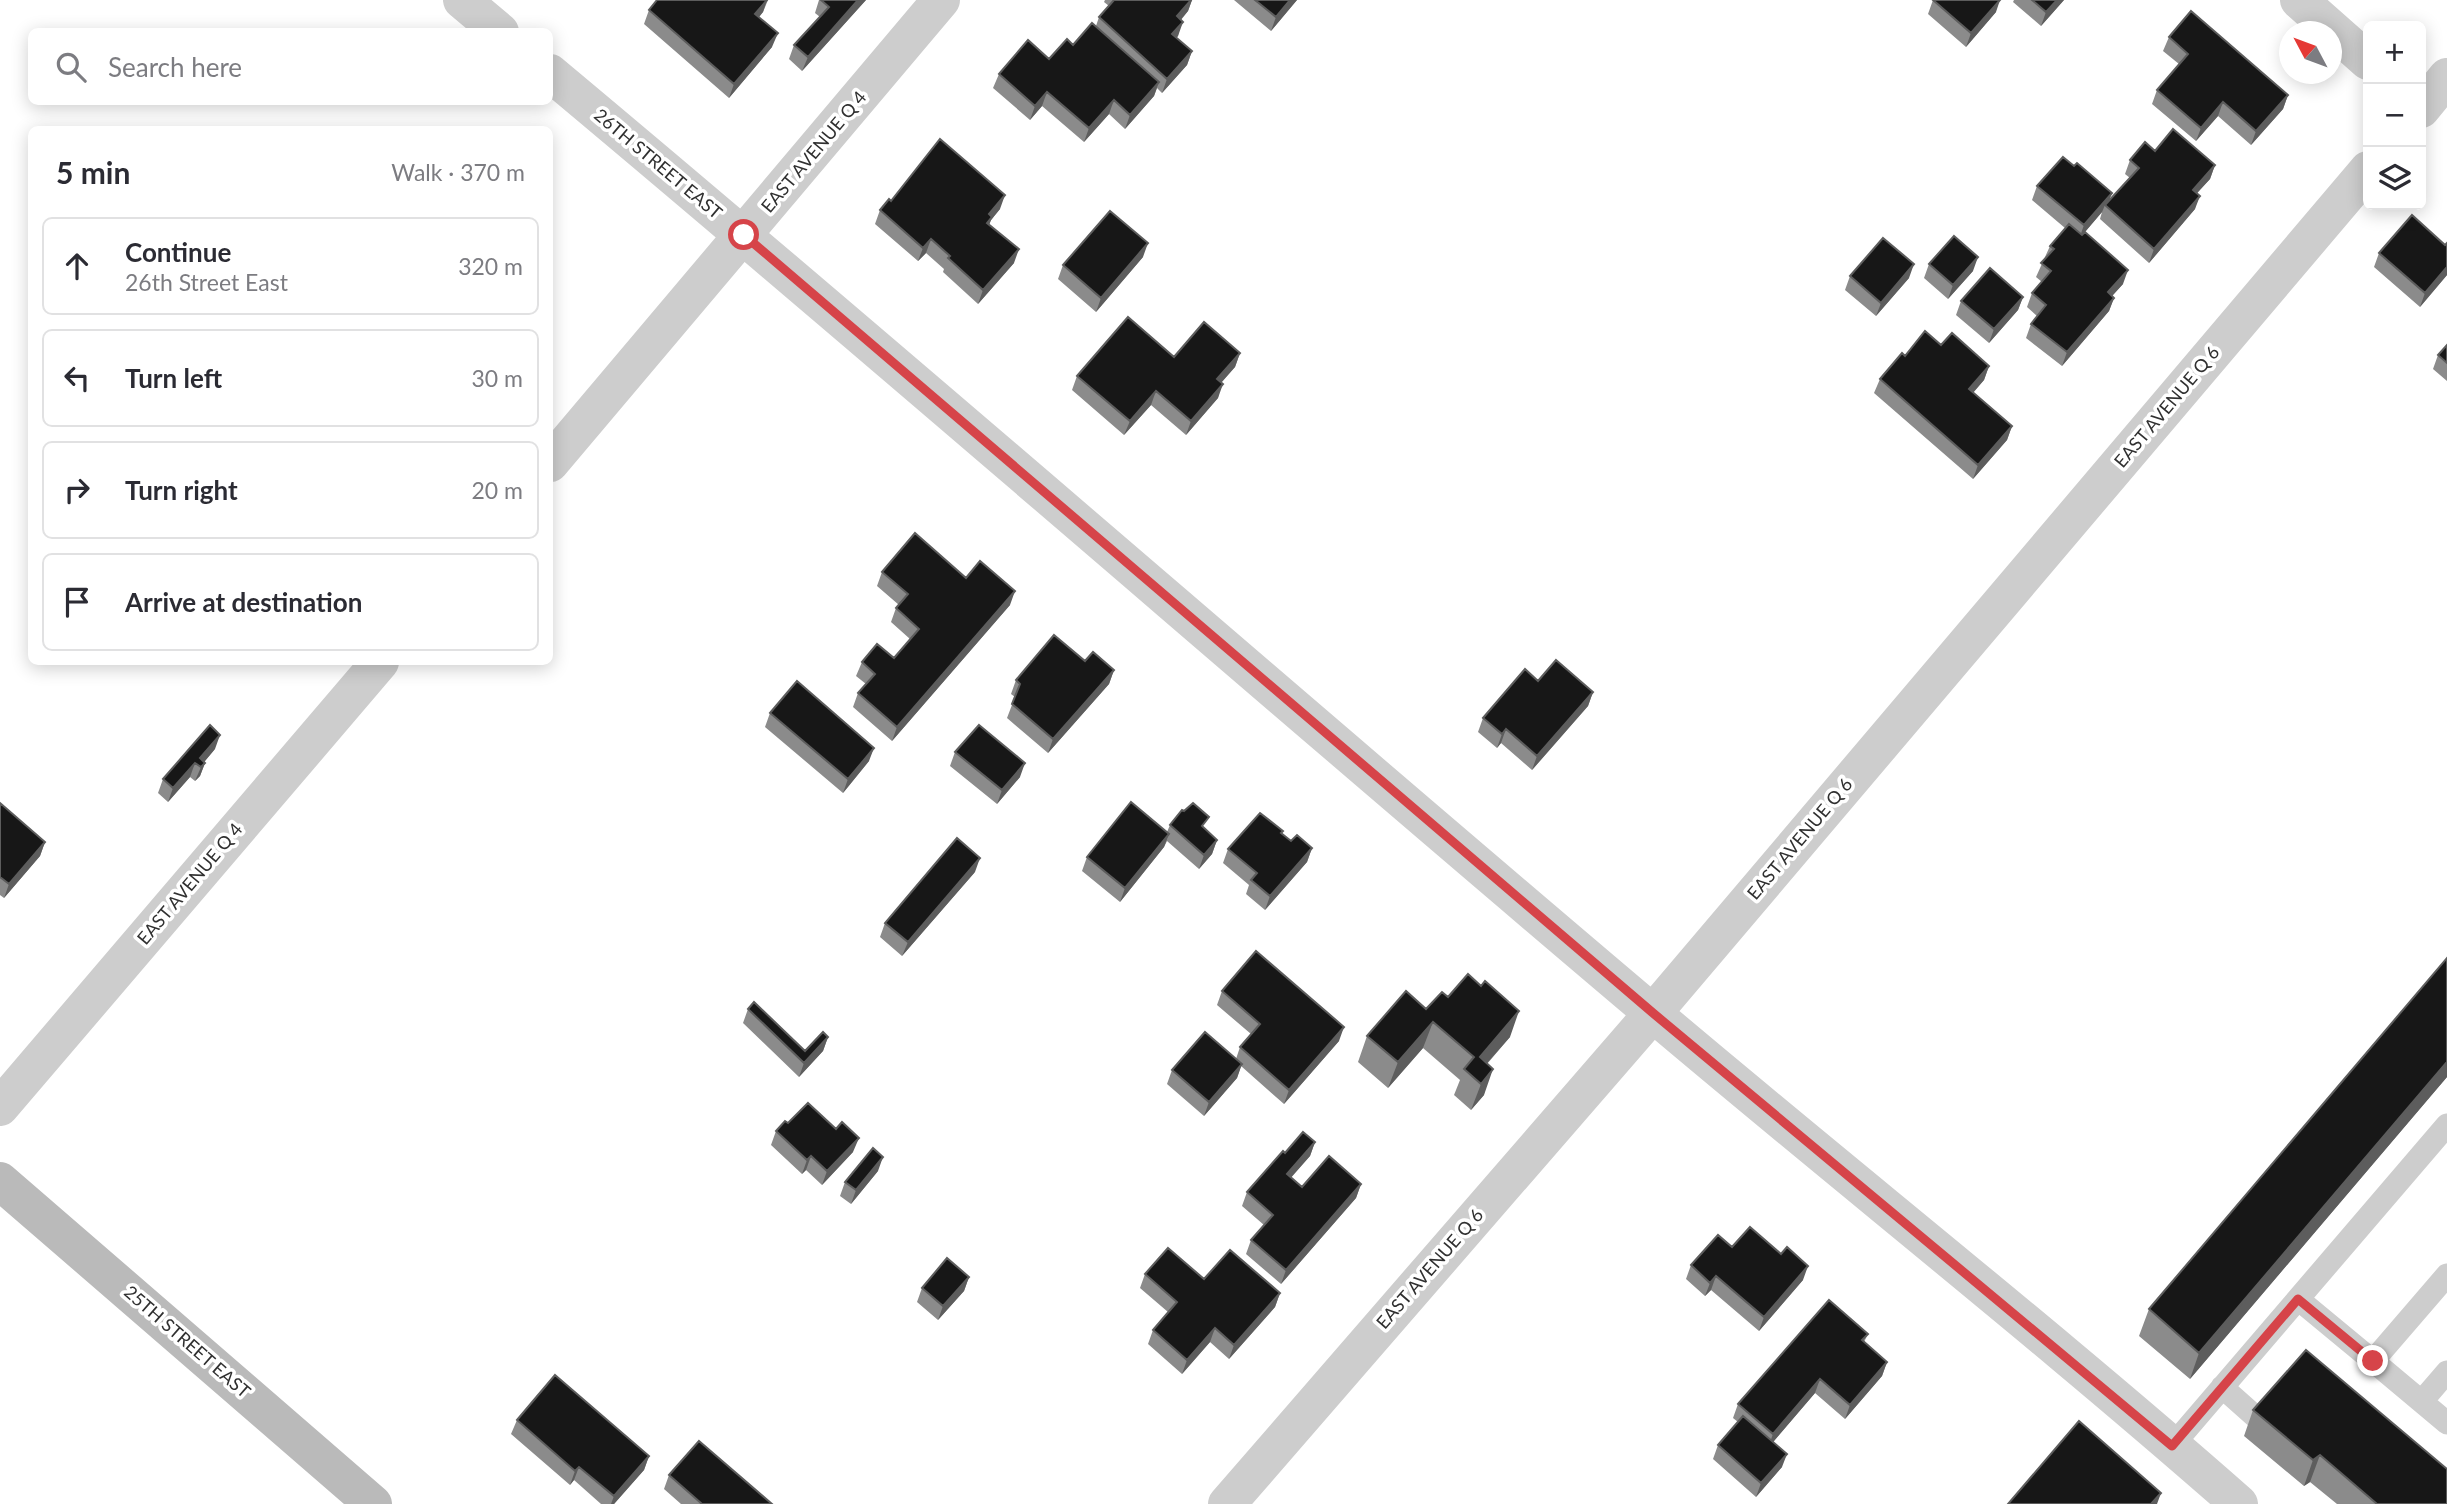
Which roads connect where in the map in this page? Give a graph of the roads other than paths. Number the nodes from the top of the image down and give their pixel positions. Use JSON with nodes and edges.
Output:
{"nodes":[{"id":1,"x":462,"y":0,"type":"edge"},
{"id":2,"x":941,"y":0,"type":"edge"},
{"id":3,"x":2299,"y":0,"type":"edge"},
{"id":4,"x":495,"y":28,"type":"edge"},
{"id":5,"x":2363,"y":57,"type":"edge"},
{"id":6,"x":553,"y":76,"type":"edge"},
{"id":7,"x":2447,"y":77,"type":"edge"},
{"id":8,"x":2428,"y":113,"type":"edge"},
{"id":9,"x":2363,"y":176,"type":"edge"},
{"id":10,"x":744,"y":235,"type":"junction"},
{"id":11,"x":553,"y":459,"type":"edge"},
{"id":12,"x":377,"y":665,"type":"edge"},
{"id":13,"x":1653,"y":1013,"type":"junction"},
{"id":14,"x":0,"y":1107,"type":"edge"},
{"id":15,"x":2447,"y":1125,"type":"edge"},
{"id":16,"x":0,"y":1181,"type":"edge"},
{"id":17,"x":2447,"y":1275,"type":"edge"},
{"id":18,"x":2298,"y":1299,"type":"junction"},
{"id":19,"x":2373,"y":1361,"type":"junction"},
{"id":20,"x":2447,"y":1372,"type":"edge"},
{"id":21,"x":2222,"y":1387,"type":"junction"},
{"id":22,"x":2422,"y":1402,"type":"junction"},
{"id":23,"x":2258,"y":1419,"type":"edge"},
{"id":24,"x":2446,"y":1419,"type":"edge"},
{"id":25,"x":2172,"y":1446,"type":"junction"},
{"id":26,"x":373,"y":1504,"type":"edge"},
{"id":27,"x":1227,"y":1504,"type":"edge"},
{"id":28,"x":2239,"y":1504,"type":"edge"}],
"edges":[{"from":1,"to":4,"type":"street"},
{"from":2,"to":10,"type":"street","name":"EAST AVENUE Q 4"},
{"from":3,"to":5,"type":"street"},
{"from":6,"to":10,"type":"street","name":"26TH STREET EAST"},
{"from":7,"to":8,"type":"street"},
{"from":9,"to":13,"type":"street","name":"EAST AVENUE Q 6"},
{"from":10,"to":11,"type":"street","name":"EAST AVENUE Q 4"},
{"from":10,"to":13,"type":"street","name":"26TH STREET EAST"},
{"from":12,"to":14,"type":"street","name":"EAST AVENUE Q 4"},
{"from":13,"to":25,"type":"street","name":"26TH STREET EAST"},
{"from":13,"to":27,"type":"street","name":"EAST AVENUE Q 6"},
{"from":15,"to":18,"type":"lane"},
{"from":16,"to":26,"type":"main road","name":"25TH STREET EAST"},
{"from":17,"to":19,"type":"lane"},
{"from":18,"to":19,"type":"lane"},
{"from":18,"to":21,"type":"lane"},
{"from":19,"to":22,"type":"lane"},
{"from":20,"to":22,"type":"lane"},
{"from":21,"to":23,"type":"lane"},
{"from":21,"to":25,"type":"lane"},
{"from":22,"to":24,"type":"lane"},
{"from":25,"to":28,"type":"street","name":"26TH STREET EAST"}]}
